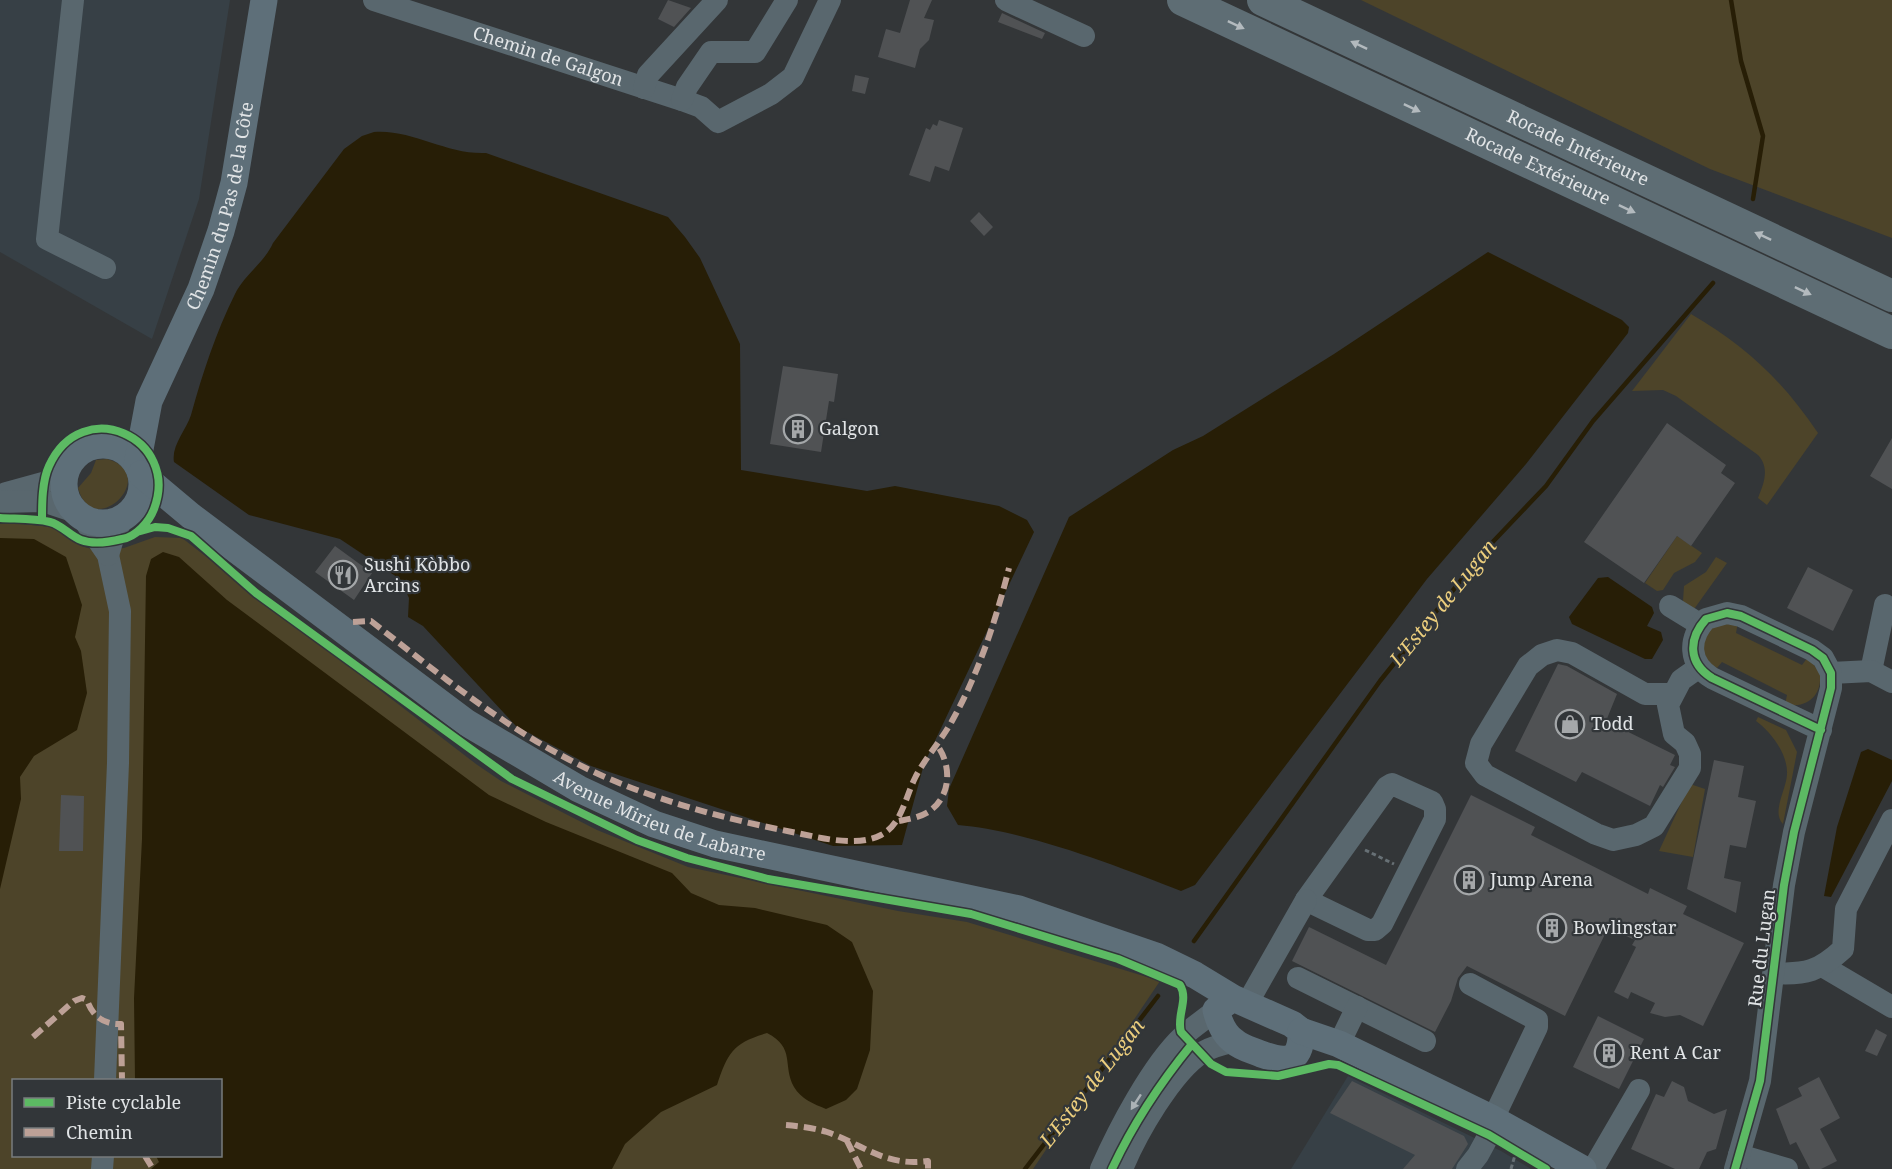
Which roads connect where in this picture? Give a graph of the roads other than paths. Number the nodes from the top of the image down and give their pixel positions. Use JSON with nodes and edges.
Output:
{"nodes":[{"id":1,"x":72,"y":0,"type":"edge"},
{"id":2,"x":264,"y":0,"type":"edge"},
{"id":3,"x":375,"y":0,"type":"edge"},
{"id":4,"x":717,"y":0,"type":"edge"},
{"id":5,"x":787,"y":0,"type":"edge"},
{"id":6,"x":830,"y":0,"type":"edge"},
{"id":7,"x":1006,"y":0,"type":"edge"},
{"id":8,"x":1183,"y":0,"type":"edge"},
{"id":9,"x":1263,"y":0,"type":"edge"},
{"id":10,"x":1084,"y":36,"type":"dead end"},
{"id":11,"x":644,"y":88,"type":"junction"},
{"id":12,"x":682,"y":100,"type":"junction"},
{"id":13,"x":105,"y":268,"type":"dead end"},
{"id":14,"x":1892,"y":296,"type":"edge"},
{"id":15,"x":1892,"y":333,"type":"edge"},
{"id":16,"x":149,"y":401,"type":"junction"},
{"id":17,"x":102,"y":446,"type":"junction"},
{"id":18,"x":69,"y":465,"type":"junction"},
{"id":19,"x":139,"y":470,"type":"junction"},
{"id":20,"x":0,"y":494,"type":"edge"},
{"id":21,"x":0,"y":502,"type":"edge"},
{"id":22,"x":79,"y":514,"type":"junction"},
{"id":23,"x":191,"y":516,"type":"junction"},
{"id":24,"x":124,"y":517,"type":"junction"},
{"id":25,"x":108,"y":555,"type":"junction"},
{"id":26,"x":1885,"y":605,"type":"dead end"},
{"id":27,"x":1670,"y":606,"type":"dead end"},
{"id":28,"x":1701,"y":625,"type":"junction"},
{"id":29,"x":1892,"y":651,"type":"edge"},
{"id":30,"x":1698,"y":668,"type":"junction"},
{"id":31,"x":1871,"y":671,"type":"junction"},
{"id":32,"x":1831,"y":672,"type":"junction"},
{"id":33,"x":1892,"y":682,"type":"edge"},
{"id":34,"x":1674,"y":694,"type":"junction"},
{"id":35,"x":1821,"y":730,"type":"junction"},
{"id":36,"x":1892,"y":820,"type":"edge"},
{"id":37,"x":1306,"y":900,"type":"junction"},
{"id":38,"x":1824,"y":967,"type":"junction"},
{"id":39,"x":1774,"y":973,"type":"junction"},
{"id":40,"x":1298,"y":978,"type":"dead end"},
{"id":41,"x":1470,"y":984,"type":"dead end"},
{"id":42,"x":1232,"y":1003,"type":"junction"},
{"id":43,"x":1357,"y":1007,"type":"junction"},
{"id":44,"x":1892,"y":1007,"type":"edge"},
{"id":45,"x":1425,"y":1041,"type":"dead end"},
{"id":46,"x":1233,"y":1042,"type":"junction"},
{"id":47,"x":1298,"y":1044,"type":"junction"},
{"id":48,"x":1348,"y":1049,"type":"junction"},
{"id":49,"x":105,"y":1079,"type":"edge"},
{"id":50,"x":1639,"y":1090,"type":"dead end"},
{"id":51,"x":1493,"y":1125,"type":"junction"},
{"id":52,"x":1737,"y":1162,"type":"edge"},
{"id":53,"x":1101,"y":1169,"type":"edge"},
{"id":54,"x":1122,"y":1169,"type":"edge"},
{"id":55,"x":1467,"y":1169,"type":"edge"},
{"id":56,"x":1583,"y":1169,"type":"edge"},
{"id":57,"x":1593,"y":1169,"type":"edge"},
{"id":58,"x":1787,"y":1169,"type":"edge"}],
"edges":[{"from":1,"to":13,"type":"street"},
{"from":2,"to":16,"type":"main road","name":"Chemin du Pas de la Côte"},
{"from":3,"to":11,"type":"street","name":"Chemin de Galgon"},
{"from":4,"to":11,"type":"street"},
{"from":5,"to":12,"type":"street"},
{"from":6,"to":12,"type":"street","name":"Chemin de Galgon"},
{"from":7,"to":10,"type":"street"},
{"from":8,"to":15,"type":"highway","name":"Rocade Extérieure","one_way":true},
{"from":14,"to":9,"type":"highway","name":"Rocade Intérieure","one_way":true},
{"from":11,"to":12,"type":"street","name":"Chemin de Galgon"},
{"from":16,"to":17,"type":"main road","name":"Chemin du Pas de la Côte"},
{"from":16,"to":19,"type":"main road","name":"Chemin du Pas de la Côte"},
{"from":17,"to":18,"type":"main road"},
{"from":17,"to":19,"type":"main road"},
{"from":18,"to":20,"type":"street"},
{"from":18,"to":22,"type":"main road"},
{"from":19,"to":23,"type":"main road","name":"Avenue Mirieu de Labarre"},
{"from":19,"to":24,"type":"main road"},
{"from":21,"to":22,"type":"street"},
{"from":22,"to":24,"type":"main road"},
{"from":22,"to":25,"type":"street"},
{"from":23,"to":24,"type":"main road","name":"Avenue Mirieu de Labarre"},
{"from":23,"to":42,"type":"main road","name":"Avenue Mirieu de Labarre"},
{"from":24,"to":25,"type":"street"},
{"from":25,"to":49,"type":"street"},
{"from":26,"to":31,"type":"street"},
{"from":27,"to":28,"type":"street"},
{"from":28,"to":30,"type":"street"},
{"from":28,"to":32,"type":"street"},
{"from":29,"to":31,"type":"street"},
{"from":30,"to":34,"type":"street"},
{"from":30,"to":35,"type":"street"},
{"from":31,"to":32,"type":"street"},
{"from":31,"to":33,"type":"street"},
{"from":32,"to":35,"type":"street","name":"Rue du Lugan"},
{"from":34,"to":34,"type":"street"},
{"from":35,"to":39,"type":"street","name":"Rue du Lugan"},
{"from":36,"to":38,"type":"street"},
{"from":37,"to":37,"type":"street"},
{"from":37,"to":42,"type":"street"},
{"from":38,"to":39,"type":"street"},
{"from":38,"to":44,"type":"street"},
{"from":39,"to":52,"type":"street","name":"Rue du Lugan"},
{"from":40,"to":43,"type":"street"},
{"from":41,"to":51,"type":"street"},
{"from":42,"to":46,"type":"main road"},
{"from":42,"to":47,"type":"main road","name":"Avenue Mirieu de Labarre"},
{"from":42,"to":53,"type":"street","one_way":true},
{"from":43,"to":45,"type":"street"},
{"from":43,"to":48,"type":"street"},
{"from":46,"to":47,"type":"main road"},
{"from":46,"to":54,"type":"street"},
{"from":47,"to":48,"type":"main road"},
{"from":48,"to":51,"type":"main road"},
{"from":50,"to":57,"type":"street"},
{"from":51,"to":55,"type":"street"},
{"from":51,"to":56,"type":"main road"},
{"from":52,"to":58,"type":"street"}]}
